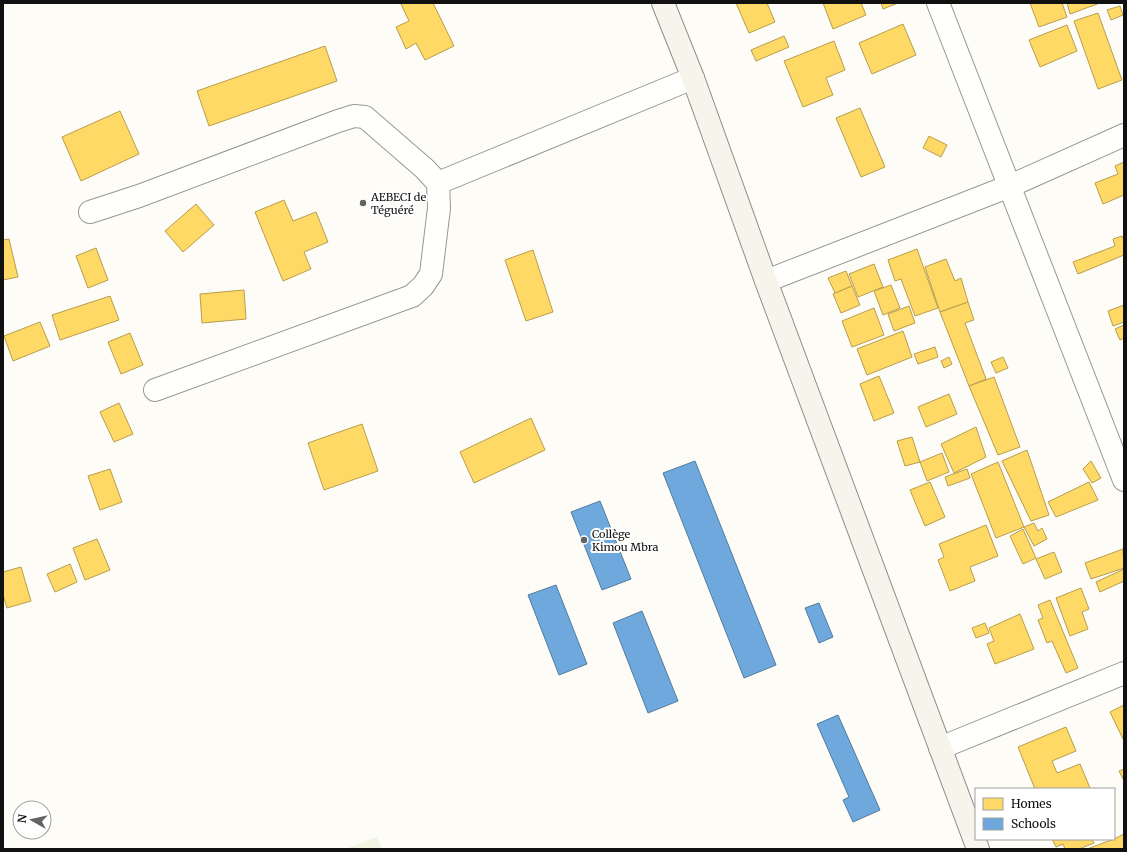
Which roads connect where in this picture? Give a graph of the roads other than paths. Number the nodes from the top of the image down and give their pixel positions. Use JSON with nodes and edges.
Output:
{"nodes":[{"id":1,"x":663,"y":3,"type":"edge"},
{"id":2,"x":938,"y":3,"type":"edge"},
{"id":3,"x":693,"y":78,"type":"junction"},
{"id":4,"x":1124,"y":135,"type":"edge"},
{"id":5,"x":438,"y":183,"type":"junction"},
{"id":6,"x":1010,"y":186,"type":"junction"},
{"id":7,"x":90,"y":212,"type":"dead end"},
{"id":8,"x":766,"y":281,"type":"junction"},
{"id":9,"x":155,"y":390,"type":"dead end"},
{"id":10,"x":1124,"y":480,"type":"edge"},
{"id":11,"x":1124,"y":673,"type":"edge"},
{"id":12,"x":940,"y":748,"type":"junction"},
{"id":13,"x":978,"y":849,"type":"edge"}],
"edges":[{"from":1,"to":3,"type":"street"},
{"from":2,"to":6,"type":"street"},
{"from":3,"to":5,"type":"street"},
{"from":3,"to":8,"type":"street"},
{"from":4,"to":6,"type":"street"},
{"from":5,"to":7,"type":"street"},
{"from":5,"to":9,"type":"street"},
{"from":6,"to":8,"type":"street"},
{"from":6,"to":10,"type":"street"},
{"from":8,"to":12,"type":"street"},
{"from":11,"to":12,"type":"street"},
{"from":12,"to":13,"type":"street"}]}
